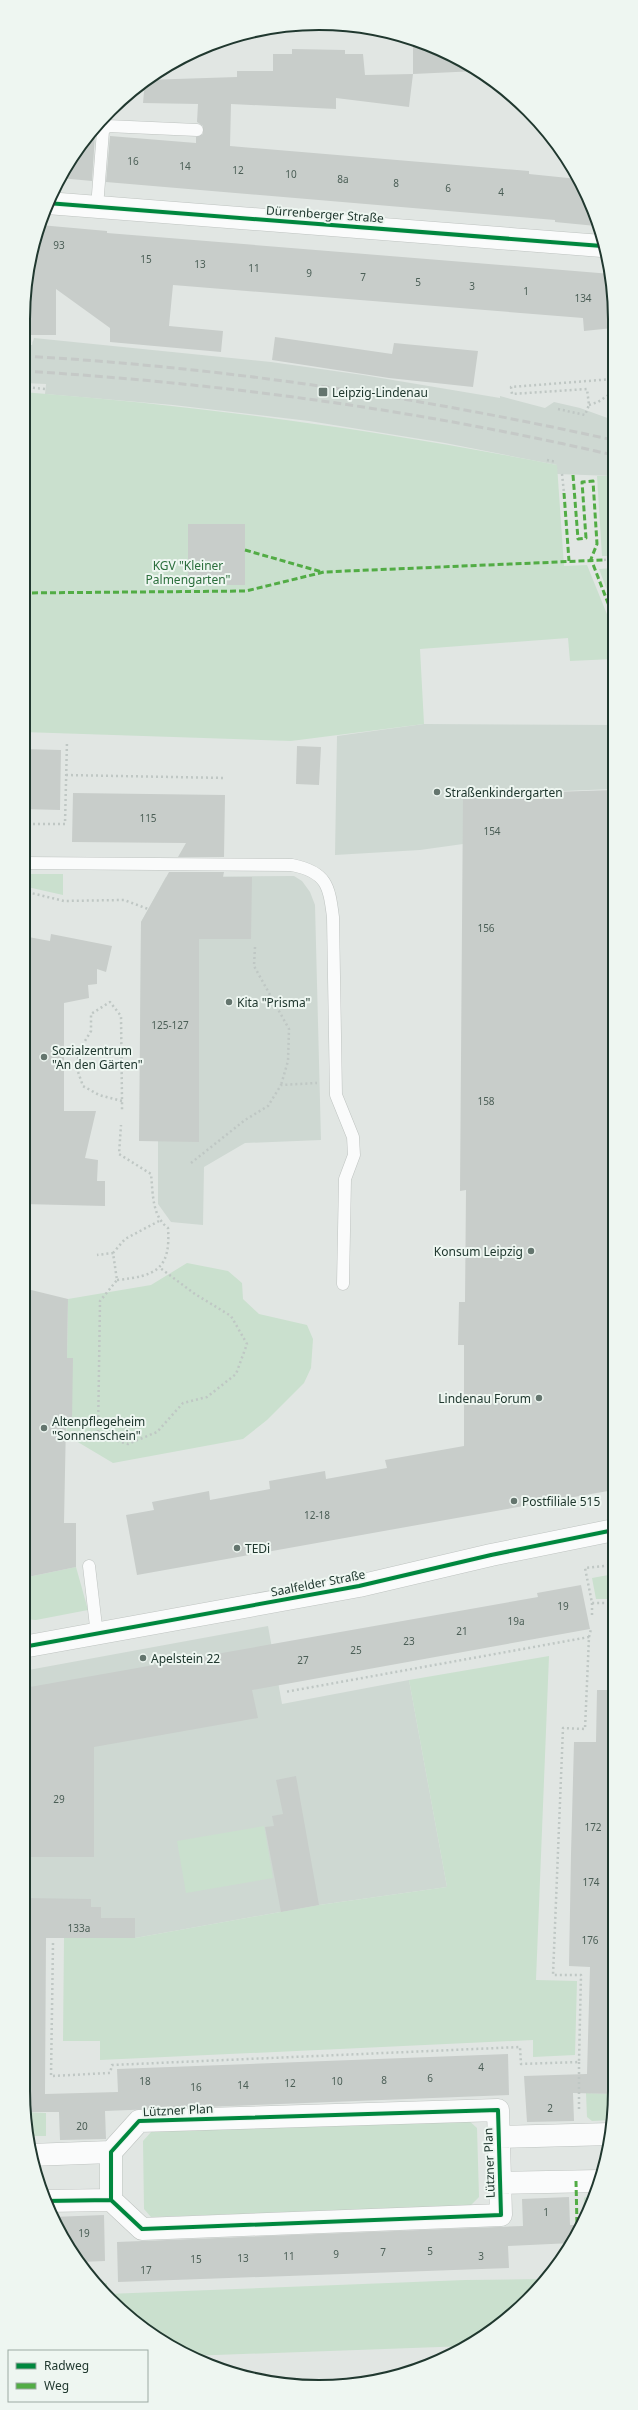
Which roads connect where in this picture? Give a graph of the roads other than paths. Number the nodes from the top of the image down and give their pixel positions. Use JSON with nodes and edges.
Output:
{"nodes":[{"id":1,"x":198,"y":130,"type":"dead end"},
{"id":2,"x":54,"y":204,"type":"edge"},
{"id":3,"x":97,"y":207,"type":"junction"},
{"id":4,"x":598,"y":246,"type":"edge"},
{"id":5,"x":30,"y":863,"type":"edge"},
{"id":6,"x":343,"y":1284,"type":"dead end"},
{"id":7,"x":608,"y":1531,"type":"edge"},
{"id":8,"x":88,"y":1566,"type":"dead end"},
{"id":9,"x":97,"y":1635,"type":"junction"},
{"id":10,"x":30,"y":1646,"type":"edge"},
{"id":11,"x":605,"y":2134,"type":"edge"},
{"id":12,"x":498,"y":2137,"type":"junction"},
{"id":13,"x":111,"y":2152,"type":"junction"},
{"id":14,"x":37,"y":2154,"type":"edge"},
{"id":15,"x":594,"y":2181,"type":"edge"},
{"id":16,"x":500,"y":2183,"type":"junction"},
{"id":17,"x":111,"y":2200,"type":"junction"},
{"id":18,"x":52,"y":2201,"type":"edge"}],
"edges":[{"from":1,"to":3,"type":"lane"},
{"from":2,"to":3,"type":"street","name":"Dürrenberger Straße"},
{"from":3,"to":4,"type":"street","name":"Dürrenberger Straße"},
{"from":5,"to":6,"type":"lane"},
{"from":7,"to":9,"type":"street","name":"Saalfelder Straße"},
{"from":8,"to":9,"type":"lane"},
{"from":9,"to":10,"type":"street","name":"Saalfelder Straße"},
{"from":11,"to":12,"type":"street","name":"Lützner Plan"},
{"from":12,"to":13,"type":"street","name":"Lützner Plan"},
{"from":12,"to":16,"type":"street","name":"Lützner Plan"},
{"from":13,"to":14,"type":"street"},
{"from":13,"to":17,"type":"street"},
{"from":15,"to":16,"type":"street","name":"Lützner Plan"},
{"from":16,"to":17,"type":"street","name":"Lützner Plan"},
{"from":17,"to":18,"type":"street"}]}
